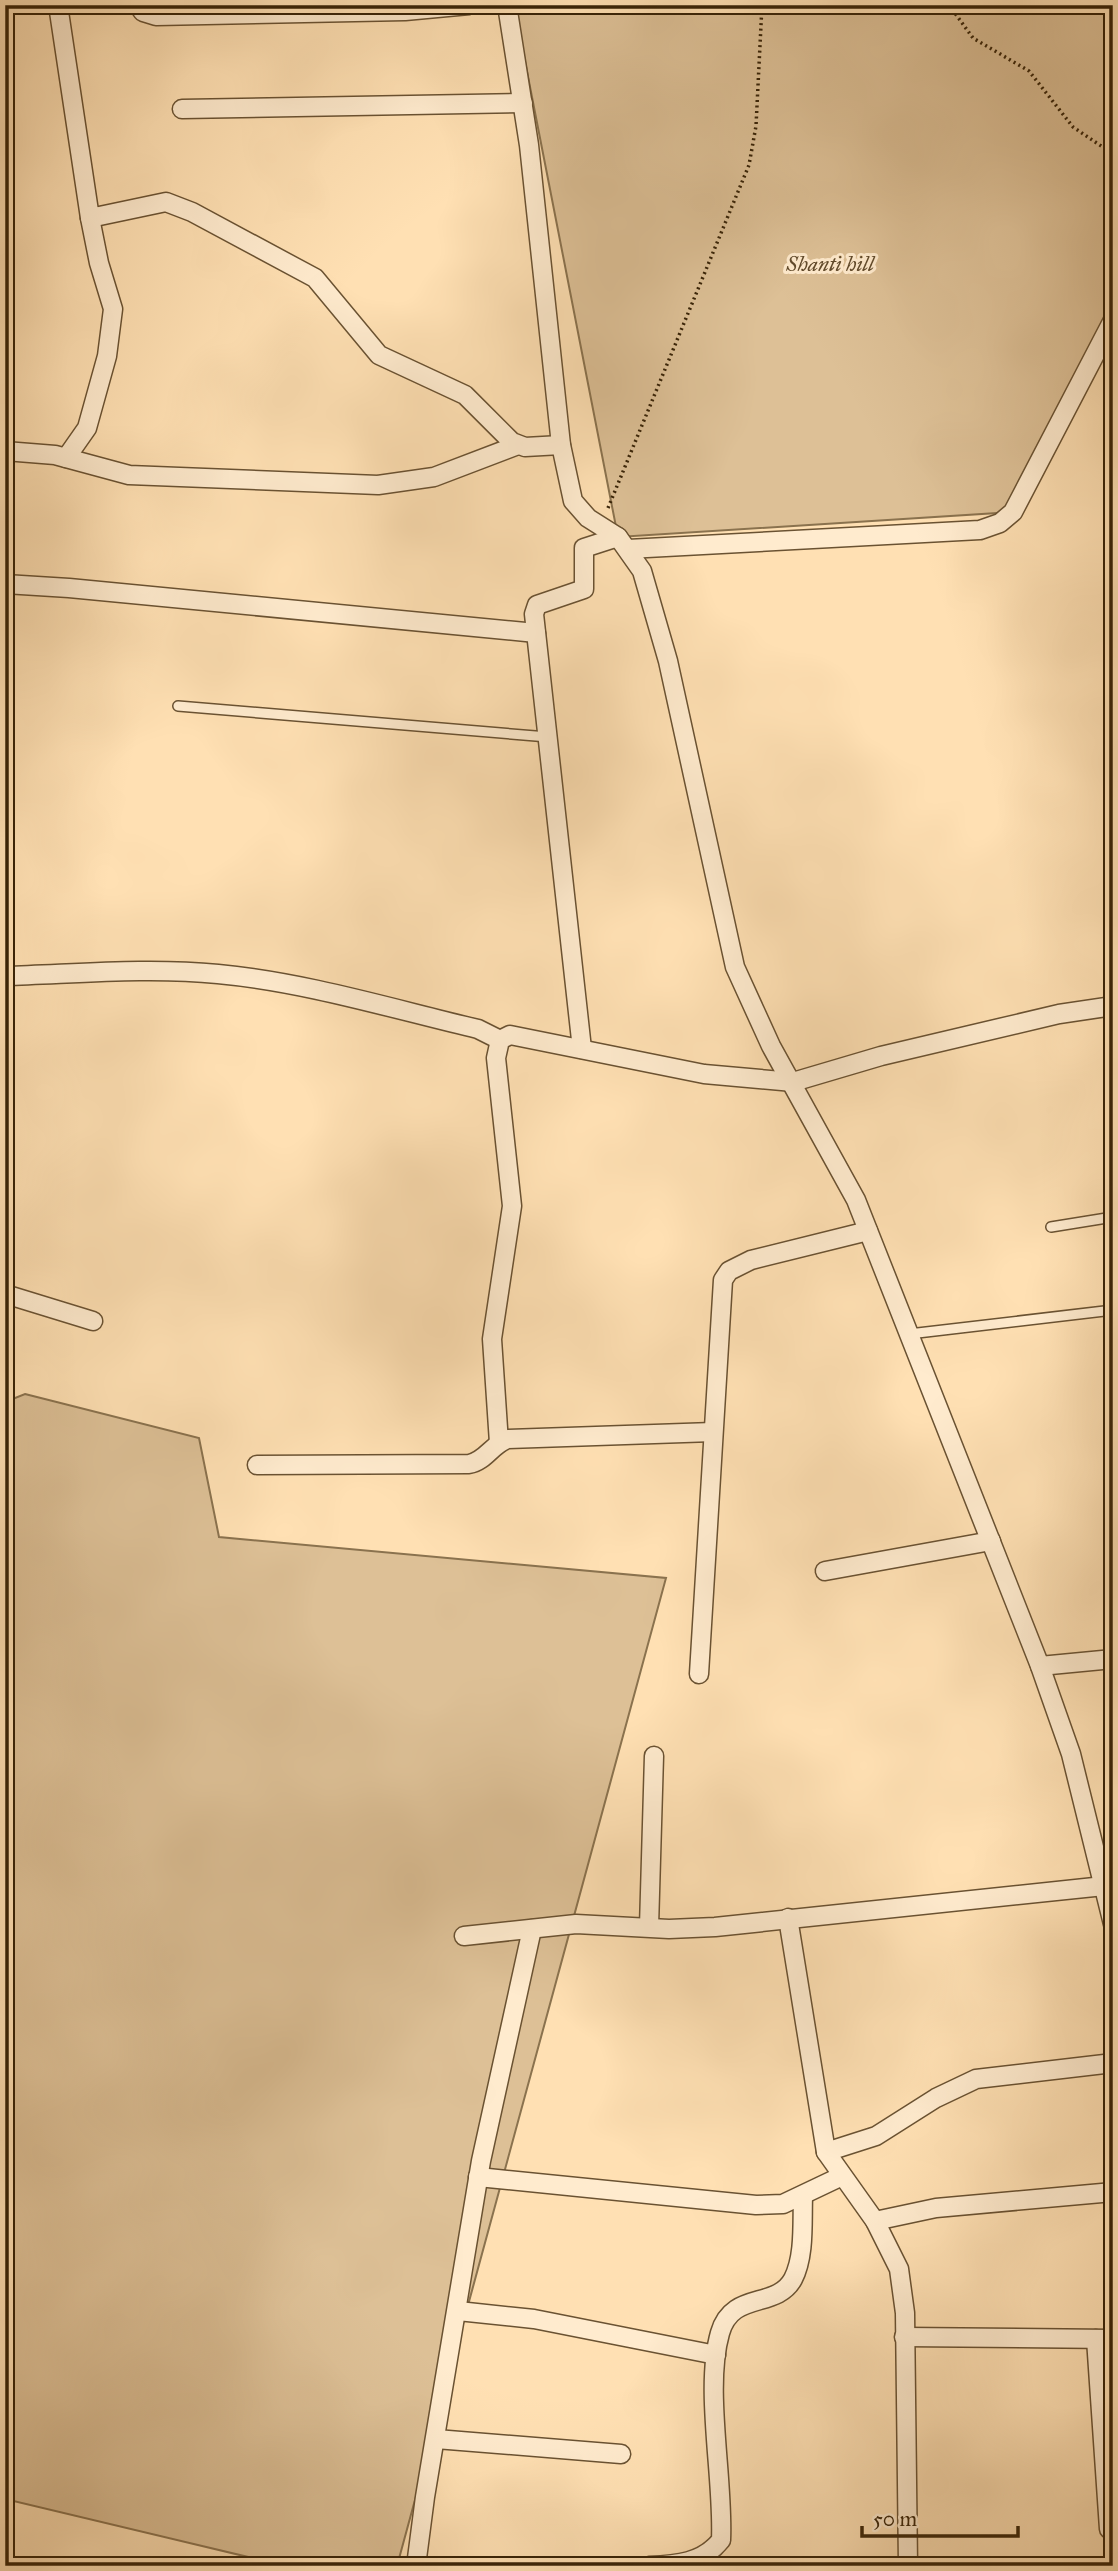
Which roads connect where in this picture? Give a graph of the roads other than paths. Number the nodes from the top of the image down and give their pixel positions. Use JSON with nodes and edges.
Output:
{"nodes":[{"id":1,"x":58,"y":5,"type":"edge"},
{"id":2,"x":138,"y":5,"type":"edge"},
{"id":3,"x":469,"y":5,"type":"edge"},
{"id":4,"x":508,"y":5,"type":"edge"},
{"id":5,"x":523,"y":103,"type":"junction"},
{"id":6,"x":182,"y":109,"type":"dead end"},
{"id":7,"x":90,"y":218,"type":"junction"},
{"id":8,"x":1113,"y":320,"type":"edge"},
{"id":9,"x":518,"y":445,"type":"junction"},
{"id":10,"x":561,"y":445,"type":"junction"},
{"id":11,"x":5,"y":451,"type":"edge"},
{"id":12,"x":66,"y":458,"type":"junction"},
{"id":13,"x":623,"y":543,"type":"junction"},
{"id":14,"x":5,"y":584,"type":"edge"},
{"id":15,"x":536,"y":633,"type":"junction"},
{"id":16,"x":178,"y":706,"type":"dead end"},
{"id":17,"x":548,"y":737,"type":"junction"},
{"id":18,"x":5,"y":976,"type":"edge"},
{"id":19,"x":1113,"y":1006,"type":"edge"},
{"id":20,"x":500,"y":1040,"type":"junction"},
{"id":21,"x":582,"y":1049,"type":"junction"},
{"id":22,"x":793,"y":1082,"type":"junction"},
{"id":23,"x":1113,"y":1217,"type":"edge"},
{"id":24,"x":1051,"y":1227,"type":"dead end"},
{"id":25,"x":868,"y":1231,"type":"junction"},
{"id":26,"x":5,"y":1294,"type":"edge"},
{"id":27,"x":1113,"y":1310,"type":"edge"},
{"id":28,"x":93,"y":1321,"type":"dead end"},
{"id":29,"x":909,"y":1334,"type":"junction"},
{"id":30,"x":713,"y":1432,"type":"junction"},
{"id":31,"x":499,"y":1443,"type":"junction"},
{"id":32,"x":257,"y":1465,"type":"dead end"},
{"id":33,"x":990,"y":1541,"type":"junction"},
{"id":34,"x":825,"y":1571,"type":"dead end"},
{"id":35,"x":1113,"y":1659,"type":"edge"},
{"id":36,"x":1040,"y":1665,"type":"junction"},
{"id":37,"x":698,"y":1674,"type":"dead end"},
{"id":38,"x":654,"y":1756,"type":"dead end"},
{"id":39,"x":1106,"y":1876,"type":"edge"},
{"id":40,"x":788,"y":1918,"type":"junction"},
{"id":41,"x":1113,"y":1924,"type":"edge"},
{"id":42,"x":649,"y":1927,"type":"junction"},
{"id":43,"x":533,"y":1929,"type":"junction"},
{"id":44,"x":464,"y":1937,"type":"dead end"},
{"id":45,"x":1113,"y":2063,"type":"edge"},
{"id":46,"x":826,"y":2152,"type":"junction"},
{"id":47,"x":842,"y":2176,"type":"junction"},
{"id":48,"x":478,"y":2177,"type":"junction"},
{"id":49,"x":1113,"y":2192,"type":"edge"},
{"id":50,"x":803,"y":2196,"type":"junction"},
{"id":51,"x":875,"y":2221,"type":"junction"},
{"id":52,"x":458,"y":2311,"type":"junction"},
{"id":53,"x":904,"y":2337,"type":"junction"},
{"id":54,"x":1105,"y":2339,"type":"edge"},
{"id":55,"x":716,"y":2356,"type":"junction"},
{"id":56,"x":436,"y":2439,"type":"junction"},
{"id":57,"x":621,"y":2454,"type":"dead end"},
{"id":58,"x":1109,"y":2529,"type":"dead end"},
{"id":59,"x":416,"y":2566,"type":"edge"},
{"id":60,"x":649,"y":2566,"type":"edge"},
{"id":61,"x":908,"y":2566,"type":"edge"}],
"edges":[{"from":1,"to":7,"type":"street"},
{"from":2,"to":3,"type":"street"},
{"from":4,"to":5,"type":"street"},
{"from":5,"to":6,"type":"street"},
{"from":5,"to":10,"type":"street"},
{"from":7,"to":9,"type":"street"},
{"from":7,"to":12,"type":"street"},
{"from":8,"to":13,"type":"street"},
{"from":9,"to":10,"type":"street"},
{"from":9,"to":12,"type":"street"},
{"from":10,"to":13,"type":"street"},
{"from":11,"to":12,"type":"street"},
{"from":13,"to":15,"type":"street"},
{"from":13,"to":22,"type":"street"},
{"from":14,"to":15,"type":"street"},
{"from":15,"to":17,"type":"street"},
{"from":16,"to":17,"type":"lane"},
{"from":17,"to":21,"type":"street"},
{"from":18,"to":20,"type":"street"},
{"from":19,"to":22,"type":"street"},
{"from":20,"to":21,"type":"street"},
{"from":20,"to":31,"type":"street"},
{"from":21,"to":22,"type":"street"},
{"from":22,"to":25,"type":"street"},
{"from":23,"to":24,"type":"lane"},
{"from":25,"to":29,"type":"street"},
{"from":25,"to":30,"type":"street"},
{"from":26,"to":28,"type":"street"},
{"from":27,"to":29,"type":"lane"},
{"from":29,"to":33,"type":"street"},
{"from":30,"to":31,"type":"street"},
{"from":30,"to":37,"type":"street"},
{"from":31,"to":32,"type":"street"},
{"from":33,"to":34,"type":"street"},
{"from":33,"to":36,"type":"street"},
{"from":35,"to":36,"type":"street"},
{"from":36,"to":39,"type":"street"},
{"from":38,"to":42,"type":"street"},
{"from":39,"to":40,"type":"street"},
{"from":39,"to":41,"type":"street"},
{"from":40,"to":42,"type":"street"},
{"from":40,"to":46,"type":"street"},
{"from":42,"to":43,"type":"street"},
{"from":43,"to":44,"type":"street"},
{"from":43,"to":48,"type":"street"},
{"from":45,"to":46,"type":"street"},
{"from":46,"to":47,"type":"street"},
{"from":47,"to":50,"type":"street"},
{"from":47,"to":51,"type":"street"},
{"from":48,"to":50,"type":"street"},
{"from":48,"to":52,"type":"street"},
{"from":49,"to":51,"type":"street"},
{"from":50,"to":55,"type":"street"},
{"from":51,"to":53,"type":"street"},
{"from":52,"to":55,"type":"street"},
{"from":52,"to":56,"type":"street"},
{"from":53,"to":54,"type":"street"},
{"from":53,"to":61,"type":"street"},
{"from":54,"to":58,"type":"street"},
{"from":55,"to":60,"type":"street"},
{"from":56,"to":57,"type":"street"},
{"from":56,"to":59,"type":"street"}]}
